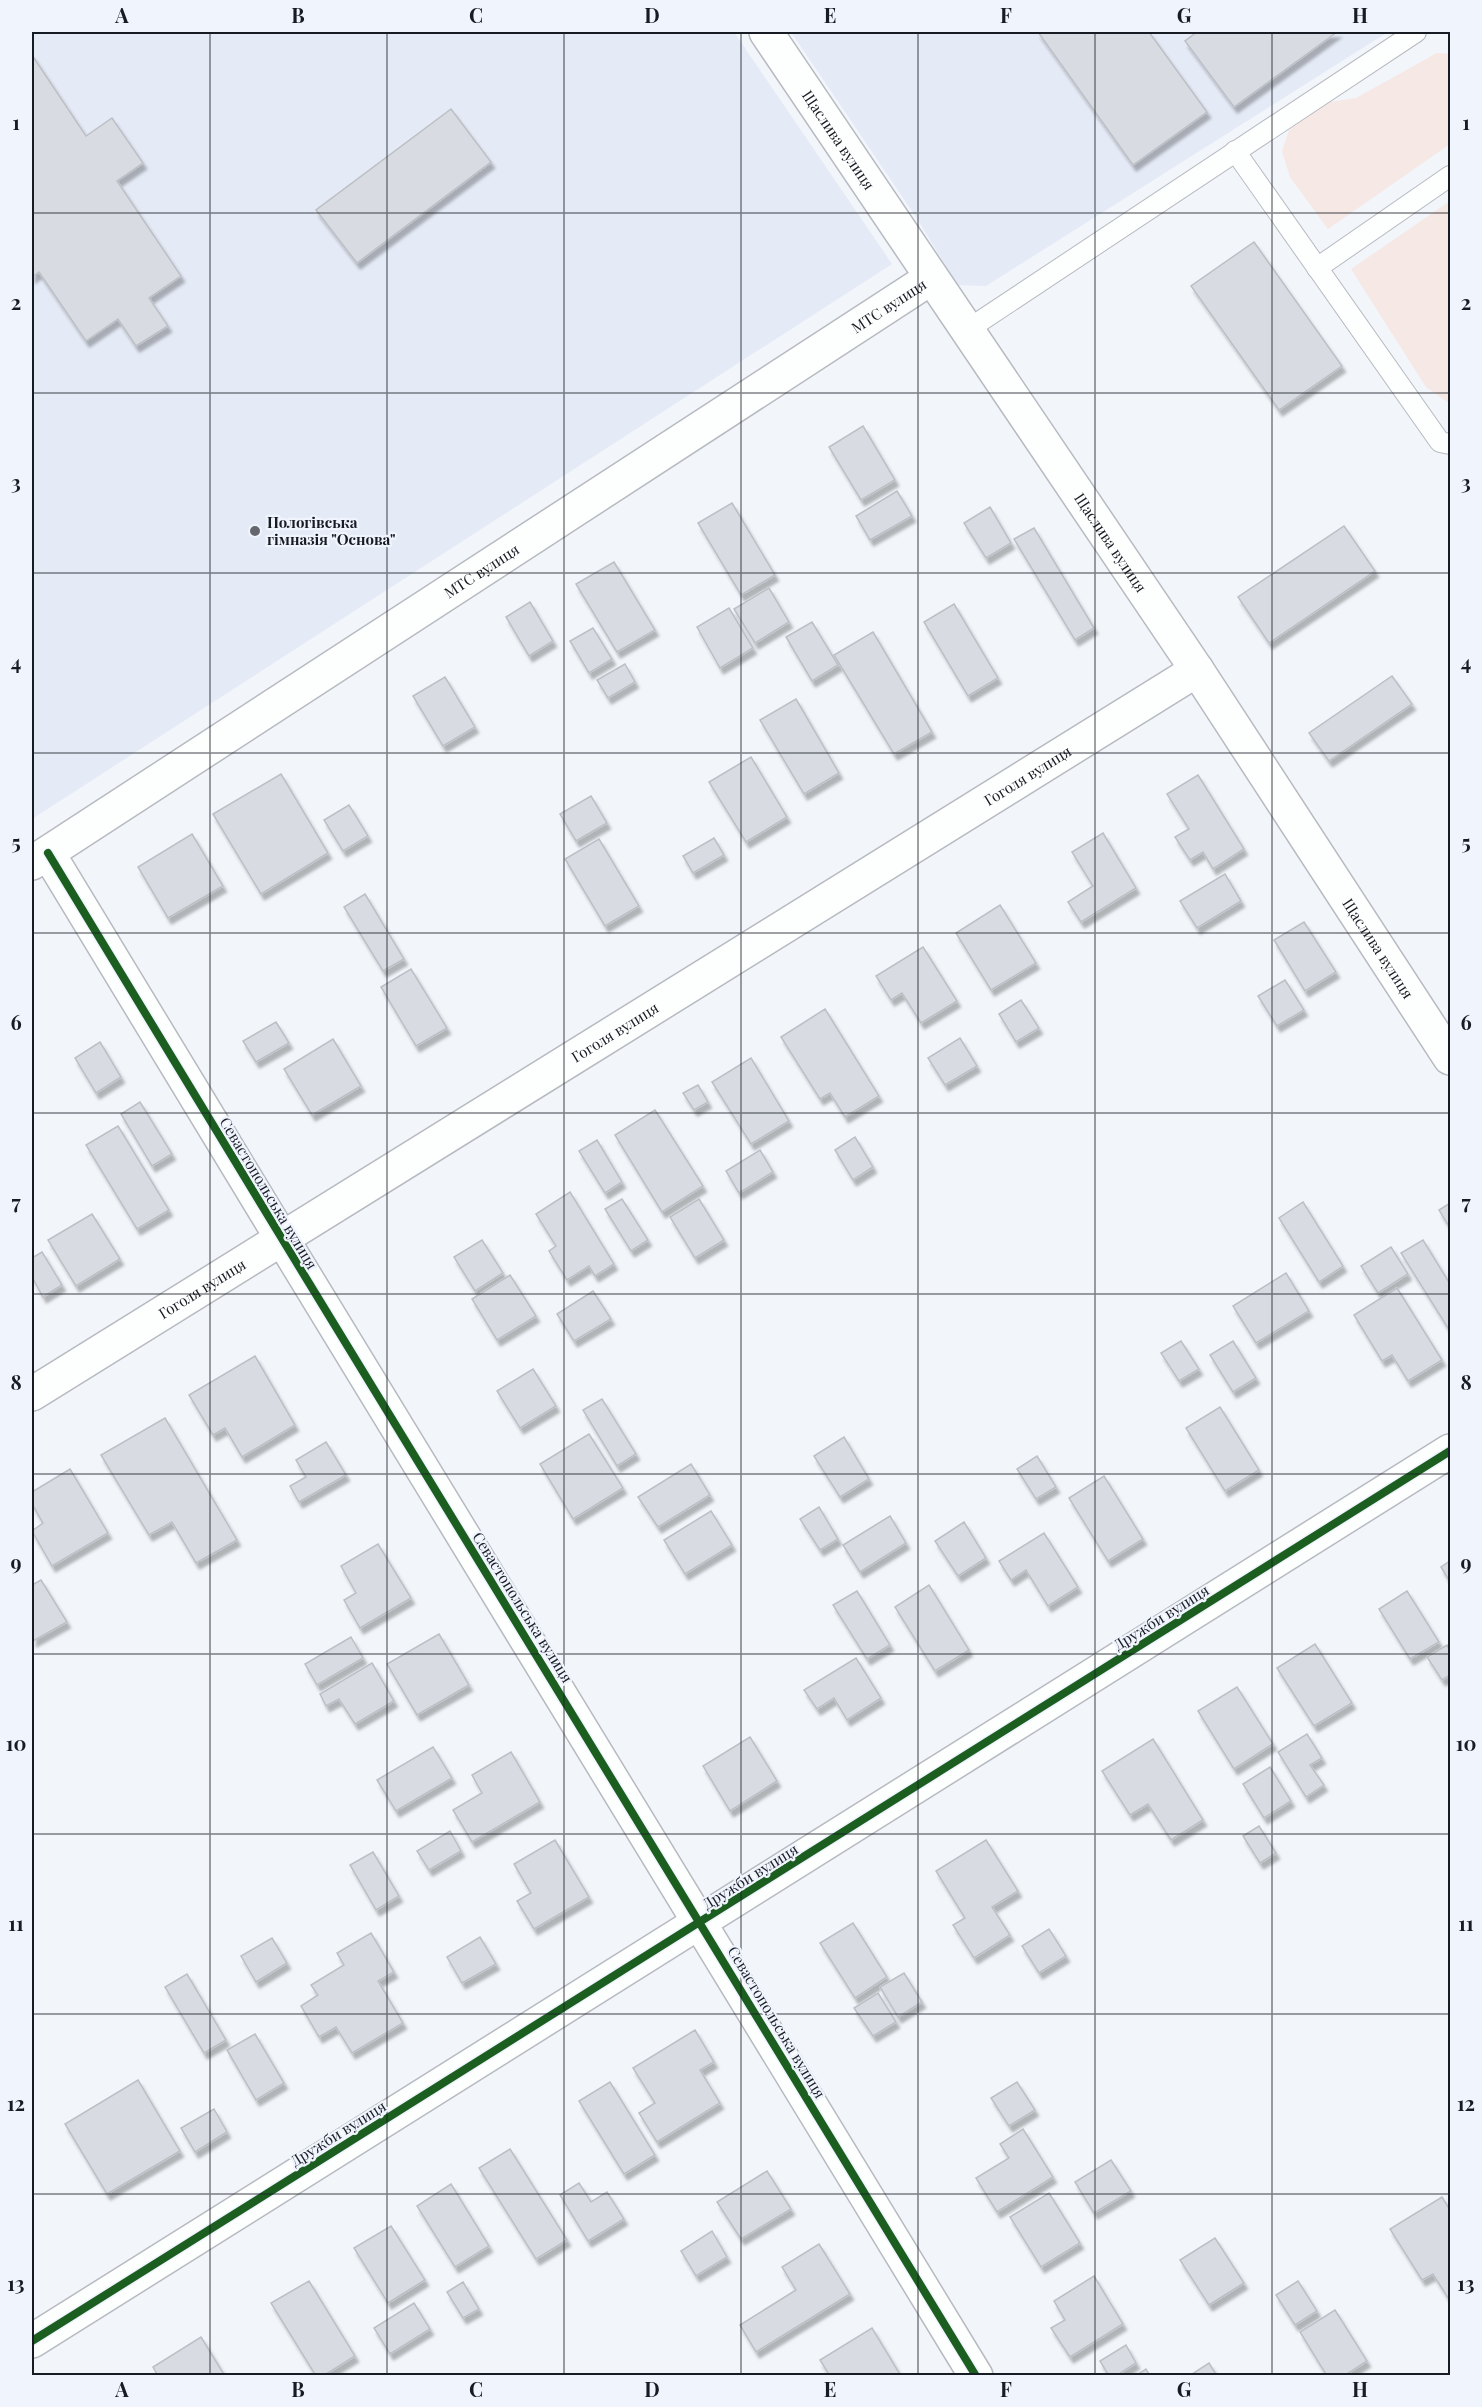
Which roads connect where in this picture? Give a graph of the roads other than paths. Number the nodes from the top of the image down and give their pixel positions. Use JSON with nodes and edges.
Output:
{"nodes":[{"id":1,"x":766,"y":32,"type":"edge"},
{"id":2,"x":1416,"y":32,"type":"edge"},
{"id":3,"x":1235,"y":151,"type":"junction"},
{"id":4,"x":1450,"y":176,"type":"edge"},
{"id":5,"x":1317,"y":268,"type":"junction"},
{"id":6,"x":931,"y":278,"type":"junction"},
{"id":7,"x":967,"y":330,"type":"junction"},
{"id":8,"x":1450,"y":444,"type":"edge"},
{"id":9,"x":1197,"y":670,"type":"junction"},
{"id":10,"x":40,"y":858,"type":"edge"},
{"id":11,"x":1450,"y":1058,"type":"edge"},
{"id":12,"x":280,"y":1239,"type":"junction"},
{"id":13,"x":32,"y":1394,"type":"edge"},
{"id":14,"x":1450,"y":1451,"type":"edge"},
{"id":15,"x":702,"y":1922,"type":"junction"},
{"id":16,"x":32,"y":2341,"type":"edge"},
{"id":17,"x":976,"y":2376,"type":"edge"}],
"edges":[{"from":1,"to":6,"type":"street","name":"Щаслива вулиця"},
{"from":2,"to":3,"type":"lane"},
{"from":3,"to":5,"type":"lane"},
{"from":3,"to":7,"type":"lane"},
{"from":4,"to":5,"type":"lane"},
{"from":5,"to":8,"type":"lane"},
{"from":6,"to":7,"type":"street","name":"Щаслива вулиця"},
{"from":6,"to":10,"type":"street","name":"МТС вулиця"},
{"from":7,"to":9,"type":"street","name":"Щаслива вулиця"},
{"from":9,"to":11,"type":"street","name":"Щаслива вулиця"},
{"from":9,"to":12,"type":"street","name":"Гоголя вулиця"},
{"from":10,"to":12,"type":"street","name":"Севастопольська вулиця"},
{"from":12,"to":13,"type":"street","name":"Гоголя вулиця"},
{"from":12,"to":15,"type":"street","name":"Севастопольська вулиця"},
{"from":14,"to":15,"type":"street","name":"Дружби вулиця"},
{"from":15,"to":16,"type":"street","name":"Дружби вулиця"},
{"from":15,"to":17,"type":"street","name":"Севастопольська вулиця"}]}
